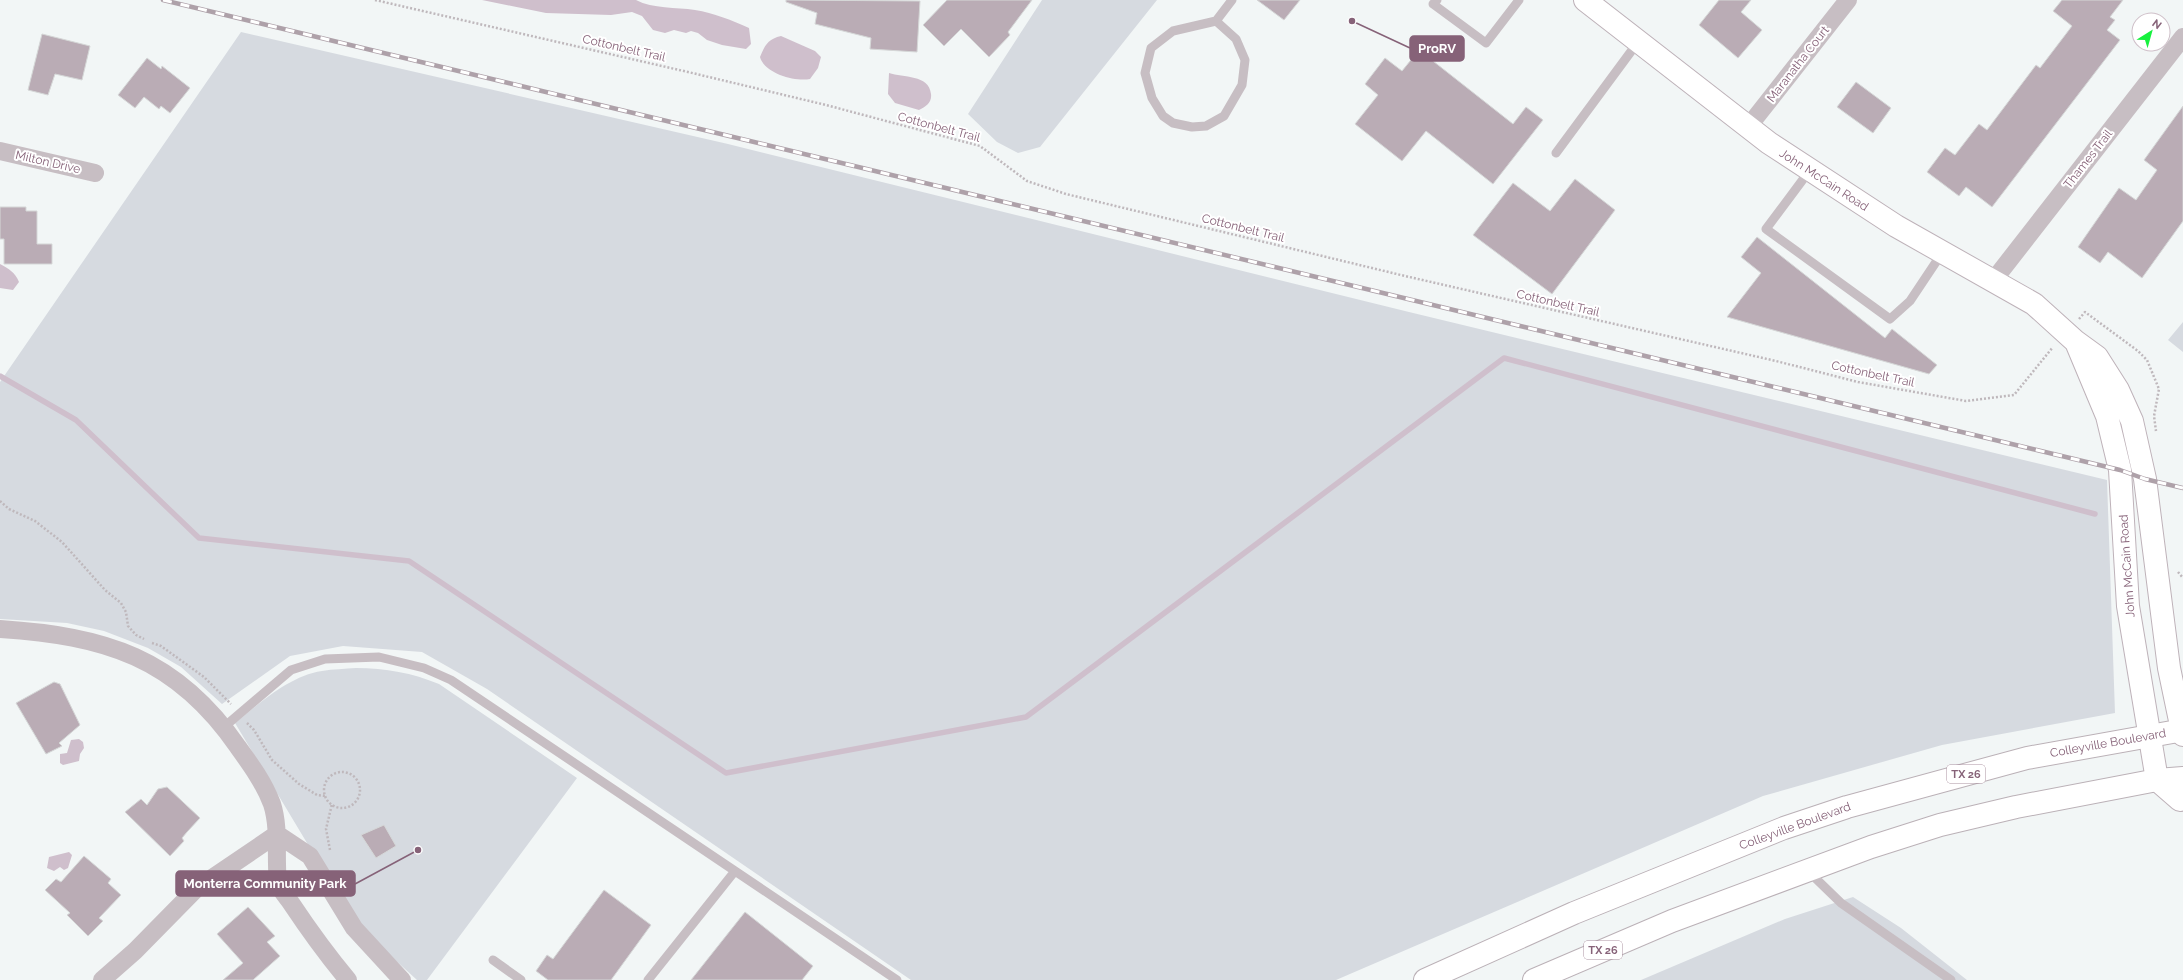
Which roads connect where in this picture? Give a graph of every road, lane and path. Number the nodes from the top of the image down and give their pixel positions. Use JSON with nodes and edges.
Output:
{"nodes":[{"id":1,"x":375,"y":0,"type":"edge"},
{"id":2,"x":1232,"y":0,"type":"edge"},
{"id":3,"x":1436,"y":0,"type":"edge"},
{"id":4,"x":1519,"y":0,"type":"edge"},
{"id":5,"x":1584,"y":0,"type":"edge"},
{"id":6,"x":1848,"y":0,"type":"edge"},
{"id":7,"x":1216,"y":21,"type":"junction"},
{"id":8,"x":2183,"y":37,"type":"edge"},
{"id":9,"x":1638,"y":42,"type":"junction"},
{"id":10,"x":1748,"y":127,"type":"junction"},
{"id":11,"x":0,"y":151,"type":"edge"},
{"id":12,"x":1556,"y":153,"type":"dead end"},
{"id":13,"x":1810,"y":170,"type":"junction"},
{"id":14,"x":95,"y":173,"type":"dead end"},
{"id":15,"x":1942,"y":253,"type":"junction"},
{"id":16,"x":1994,"y":281,"type":"junction"},
{"id":17,"x":2085,"y":312,"type":"dead end"},
{"id":18,"x":2071,"y":337,"type":"junction"},
{"id":19,"x":0,"y":501,"type":"edge"},
{"id":20,"x":0,"y":629,"type":"edge"},
{"id":21,"x":239,"y":714,"type":"junction"},
{"id":22,"x":224,"y":727,"type":"junction"},
{"id":23,"x":2183,"y":732,"type":"edge"},
{"id":24,"x":2151,"y":734,"type":"junction"},
{"id":25,"x":2183,"y":778,"type":"edge"},
{"id":26,"x":2158,"y":780,"type":"junction"},
{"id":27,"x":326,"y":796,"type":"junction"},
{"id":28,"x":2182,"y":799,"type":"edge"},
{"id":29,"x":332,"y":804,"type":"junction"},
{"id":30,"x":277,"y":834,"type":"junction"},
{"id":31,"x":330,"y":852,"type":"dead end"},
{"id":32,"x":1807,"y":870,"type":"junction"},
{"id":33,"x":735,"y":871,"type":"junction"},
{"id":34,"x":493,"y":960,"type":"dead end"},
{"id":35,"x":102,"y":980,"type":"edge"},
{"id":36,"x":348,"y":980,"type":"edge"},
{"id":37,"x":402,"y":980,"type":"edge"},
{"id":38,"x":521,"y":980,"type":"edge"},
{"id":39,"x":648,"y":980,"type":"edge"},
{"id":40,"x":897,"y":980,"type":"edge"},
{"id":41,"x":1425,"y":980,"type":"edge"},
{"id":42,"x":1534,"y":980,"type":"edge"},
{"id":43,"x":1951,"y":980,"type":"edge"}],
"edges":[{"from":1,"to":18,"type":"path","name":"Cottonbelt Trail"},
{"from":2,"to":7,"type":"lane"},
{"from":3,"to":4,"type":"lane"},
{"from":5,"to":9,"type":"main road","name":"John McCain Road"},
{"from":6,"to":10,"type":"street","name":"Maranatha Court"},
{"from":7,"to":7,"type":"lane"},
{"from":8,"to":16,"type":"street","name":"Thames Trail"},
{"from":9,"to":10,"type":"main road","name":"John McCain Road"},
{"from":9,"to":12,"type":"lane"},
{"from":10,"to":13,"type":"main road","name":"John McCain Road"},
{"from":11,"to":14,"type":"street","name":"Milton Drive"},
{"from":13,"to":15,"type":"main road","name":"John McCain Road"},
{"from":13,"to":15,"type":"lane"},
{"from":15,"to":16,"type":"main road","name":"John McCain Road"},
{"from":16,"to":18,"type":"main road","name":"John McCain Road"},
{"from":17,"to":18,"type":"path","name":"Cottonbelt Trail"},
{"from":18,"to":23,"type":"main road","name":"John McCain Road"},
{"from":18,"to":24,"type":"main road","name":"John McCain Road"},
{"from":19,"to":21,"type":"path"},
{"from":20,"to":22,"type":"street"},
{"from":21,"to":22,"type":"lane"},
{"from":21,"to":27,"type":"path"},
{"from":21,"to":33,"type":"lane"},
{"from":22,"to":30,"type":"street"},
{"from":23,"to":24,"type":"main road","name":"Colleyville Boulevard","number":"TX 26"},
{"from":24,"to":26,"type":"main road","name":"John McCain Road"},
{"from":24,"to":41,"type":"main road","name":"Colleyville Boulevard","number":"TX 26"},
{"from":25,"to":26,"type":"main road","number":"TX 26"},
{"from":26,"to":28,"type":"main road"},
{"from":26,"to":32,"type":"main road","number":"TX 26"},
{"from":27,"to":29,"type":"path"},
{"from":27,"to":29,"type":"path"},
{"from":29,"to":31,"type":"path"},
{"from":30,"to":35,"type":"street"},
{"from":30,"to":36,"type":"street"},
{"from":30,"to":37,"type":"street"},
{"from":32,"to":42,"type":"main road","number":"TX 26"},
{"from":32,"to":43,"type":"lane"},
{"from":33,"to":39,"type":"lane"},
{"from":33,"to":40,"type":"lane"},
{"from":34,"to":38,"type":"lane"}]}
